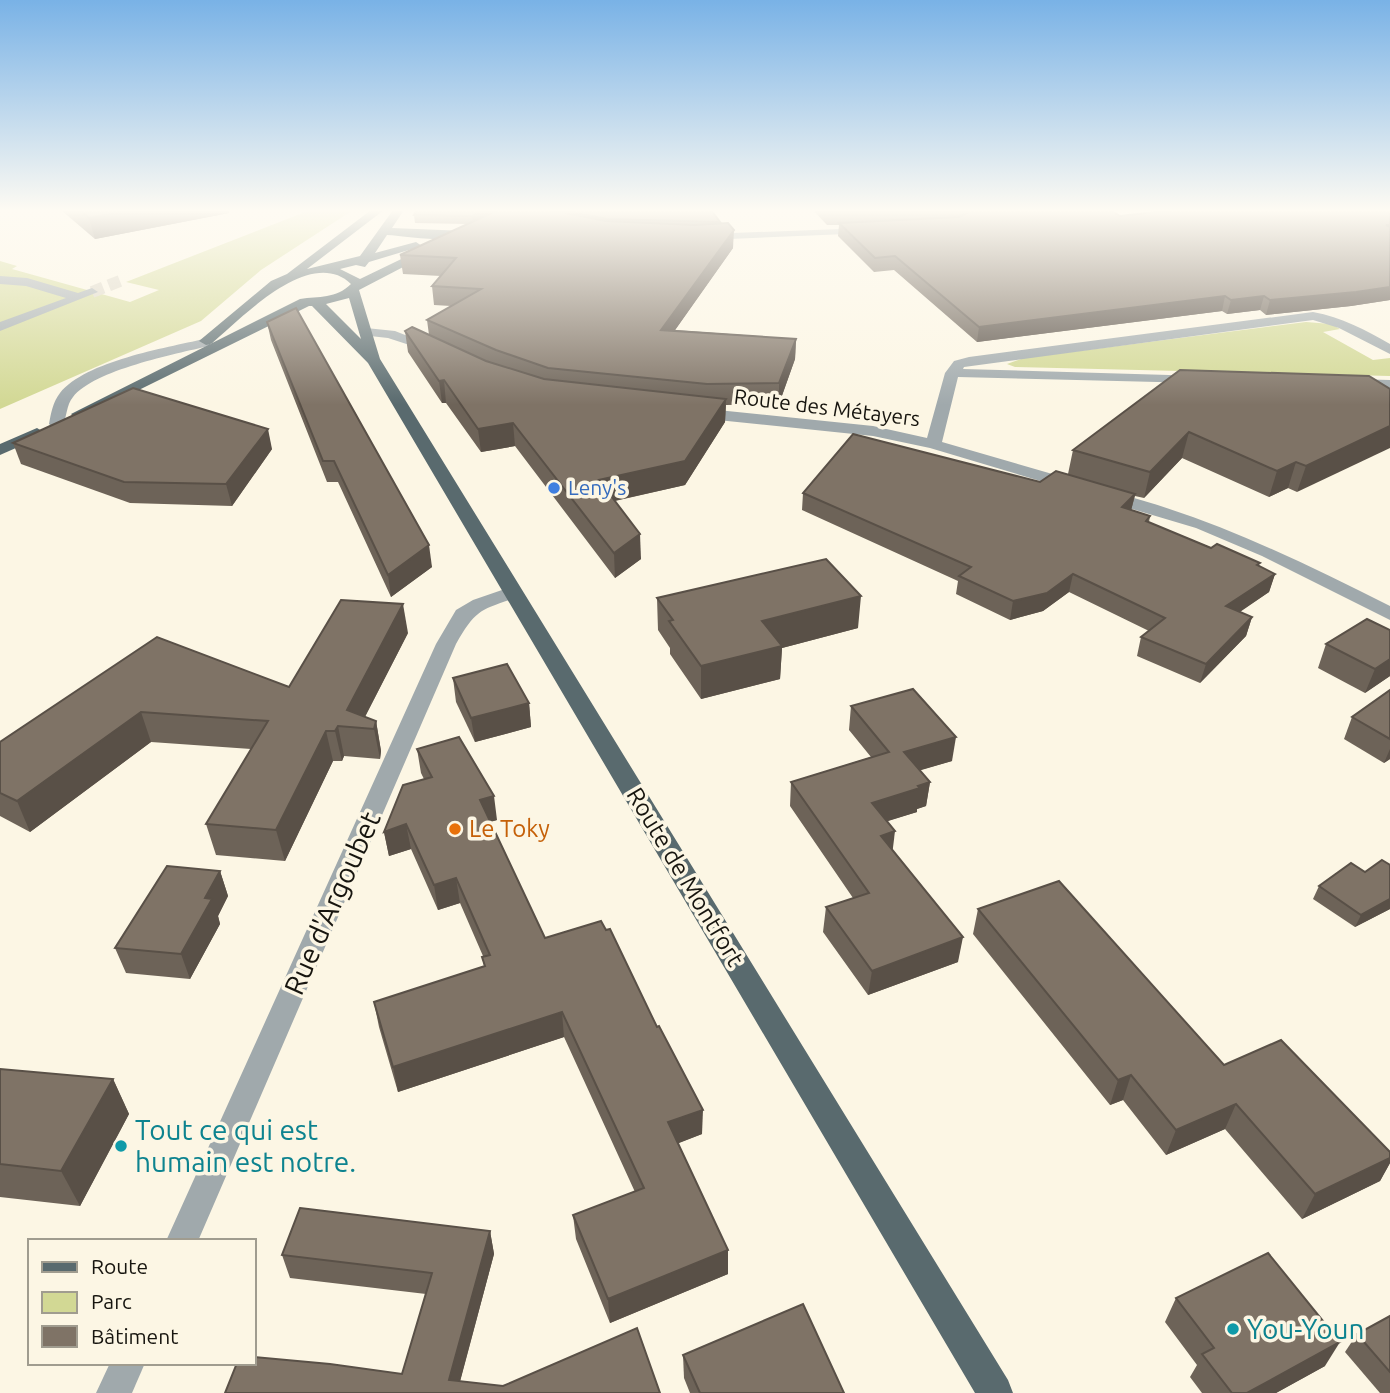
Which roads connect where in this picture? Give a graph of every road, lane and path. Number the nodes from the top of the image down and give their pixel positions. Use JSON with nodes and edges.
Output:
{"nodes":[{"id":1,"x":291,"y":275,"type":"edge"},
{"id":2,"x":299,"y":275,"type":"edge"},
{"id":3,"x":338,"y":275,"type":"edge"},
{"id":4,"x":358,"y":275,"type":"edge"},
{"id":5,"x":374,"y":275,"type":"edge"},
{"id":6,"x":287,"y":278,"type":"junction"},
{"id":7,"x":0,"y":280,"type":"edge"},
{"id":8,"x":354,"y":284,"type":"junction"},
{"id":9,"x":272,"y":288,"type":"junction"},
{"id":10,"x":92,"y":292,"type":"tunnel mouth"},
{"id":11,"x":77,"y":297,"type":"junction"},
{"id":12,"x":311,"y":302,"type":"junction"},
{"id":13,"x":0,"y":327,"type":"edge"},
{"id":14,"x":366,"y":332,"type":"junction"},
{"id":15,"x":204,"y":343,"type":"junction"},
{"id":16,"x":1390,"y":350,"type":"edge"},
{"id":17,"x":445,"y":354,"type":"edge"},
{"id":18,"x":374,"y":361,"type":"junction"},
{"id":19,"x":177,"y":365,"type":"junction"},
{"id":20,"x":952,"y":373,"type":"junction"},
{"id":21,"x":1212,"y":380,"type":"edge"},
{"id":22,"x":1335,"y":383,"type":"edge"},
{"id":23,"x":1390,"y":384,"type":"edge"},
{"id":24,"x":685,"y":412,"type":"edge"},
{"id":25,"x":57,"y":424,"type":"junction"},
{"id":26,"x":933,"y":444,"type":"junction"},
{"id":27,"x":0,"y":450,"type":"edge"},
{"id":28,"x":511,"y":593,"type":"junction"},
{"id":29,"x":1390,"y":614,"type":"edge"},
{"id":30,"x":183,"y":1239,"type":"edge"},
{"id":31,"x":127,"y":1365,"type":"edge"},
{"id":32,"x":114,"y":1393,"type":"edge"},
{"id":33,"x":995,"y":1393,"type":"edge"}],
"edges":[{"from":1,"to":6,"type":"main road"},
{"from":2,"to":6,"type":"main road"},
{"from":3,"to":8,"type":"main road"},
{"from":4,"to":8,"type":"main road"},
{"from":5,"to":8,"type":"main road"},
{"from":6,"to":9,"type":"main road"},
{"from":7,"to":11,"type":"street"},
{"from":8,"to":12,"type":"main road"},
{"from":8,"to":14,"type":"main road","name":"Route de Montfort"},
{"from":9,"to":12,"type":"main road"},
{"from":9,"to":15,"type":"main road"},
{"from":10,"to":11,"type":"street"},
{"from":11,"to":13,"type":"street"},
{"from":12,"to":18,"type":"main road","name":"Route de Montfort"},
{"from":12,"to":19,"type":"main road"},
{"from":14,"to":17,"type":"street"},
{"from":14,"to":18,"type":"main road","name":"Route de Montfort"},
{"from":15,"to":19,"type":"main road"},
{"from":15,"to":25,"type":"street"},
{"from":16,"to":20,"type":"street"},
{"from":18,"to":28,"type":"main road","name":"Route de Montfort"},
{"from":19,"to":25,"type":"main road"},
{"from":20,"to":21,"type":"street"},
{"from":20,"to":26,"type":"street"},
{"from":22,"to":23,"type":"street"},
{"from":24,"to":26,"type":"street","name":"Route des Métayers"},
{"from":25,"to":27,"type":"main road"},
{"from":26,"to":29,"type":"street","name":"Route des Métayers"},
{"from":28,"to":30,"type":"street","name":"Rue d'Argoubet"},
{"from":28,"to":33,"type":"main road","name":"Route de Montfort"},
{"from":31,"to":32,"type":"street"}]}
